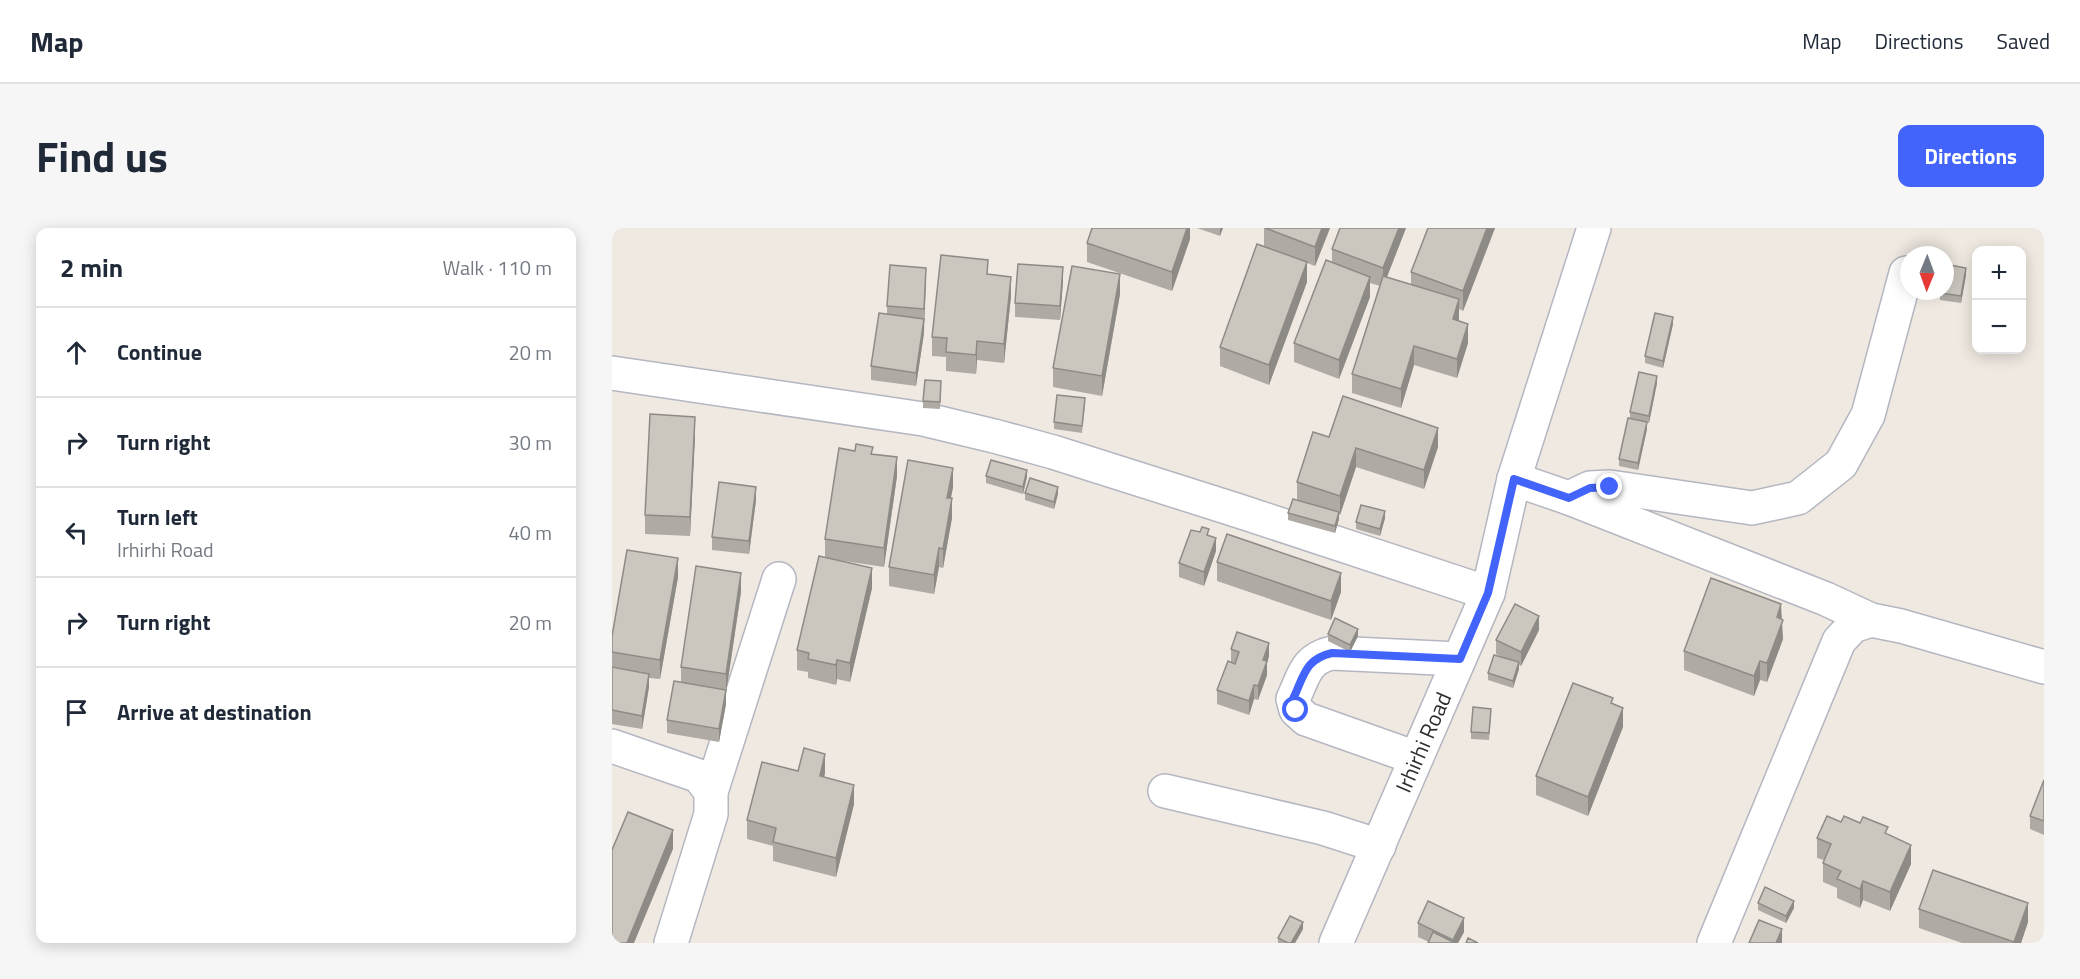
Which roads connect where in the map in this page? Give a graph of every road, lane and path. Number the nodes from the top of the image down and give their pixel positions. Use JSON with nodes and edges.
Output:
{"nodes":[{"id":1,"x":1594,"y":228,"type":"edge"},
{"id":2,"x":1900,"y":295,"type":"edge"},
{"id":3,"x":612,"y":373,"type":"edge"},
{"id":4,"x":1514,"y":479,"type":"junction"},
{"id":5,"x":1569,"y":498,"type":"junction"},
{"id":6,"x":779,"y":579,"type":"dead end"},
{"id":7,"x":1488,"y":593,"type":"junction"},
{"id":8,"x":1871,"y":621,"type":"junction"},
{"id":9,"x":1460,"y":659,"type":"junction"},
{"id":10,"x":2044,"y":667,"type":"edge"},
{"id":11,"x":612,"y":746,"type":"edge"},
{"id":12,"x":1416,"y":758,"type":"junction"},
{"id":13,"x":1165,"y":791,"type":"dead end"},
{"id":14,"x":711,"y":792,"type":"junction"},
{"id":15,"x":1379,"y":846,"type":"junction"},
{"id":16,"x":671,"y":943,"type":"edge"},
{"id":17,"x":1336,"y":943,"type":"edge"},
{"id":18,"x":1714,"y":943,"type":"edge"}],
"edges":[{"from":1,"to":4,"type":"street","name":"Irhirhi Road"},
{"from":2,"to":5,"type":"street"},
{"from":3,"to":7,"type":"street"},
{"from":4,"to":5,"type":"street"},
{"from":4,"to":7,"type":"street","name":"Irhirhi Road"},
{"from":5,"to":8,"type":"street"},
{"from":6,"to":14,"type":"street"},
{"from":7,"to":9,"type":"street","name":"Irhirhi Road"},
{"from":8,"to":10,"type":"street"},
{"from":8,"to":18,"type":"street"},
{"from":9,"to":12,"type":"street","name":"Irhirhi Road"},
{"from":9,"to":12,"type":"street"},
{"from":11,"to":14,"type":"street"},
{"from":12,"to":15,"type":"street","name":"Irhirhi Road"},
{"from":13,"to":15,"type":"street"},
{"from":14,"to":16,"type":"street"},
{"from":15,"to":17,"type":"street","name":"Irhirhi Road"}]}
